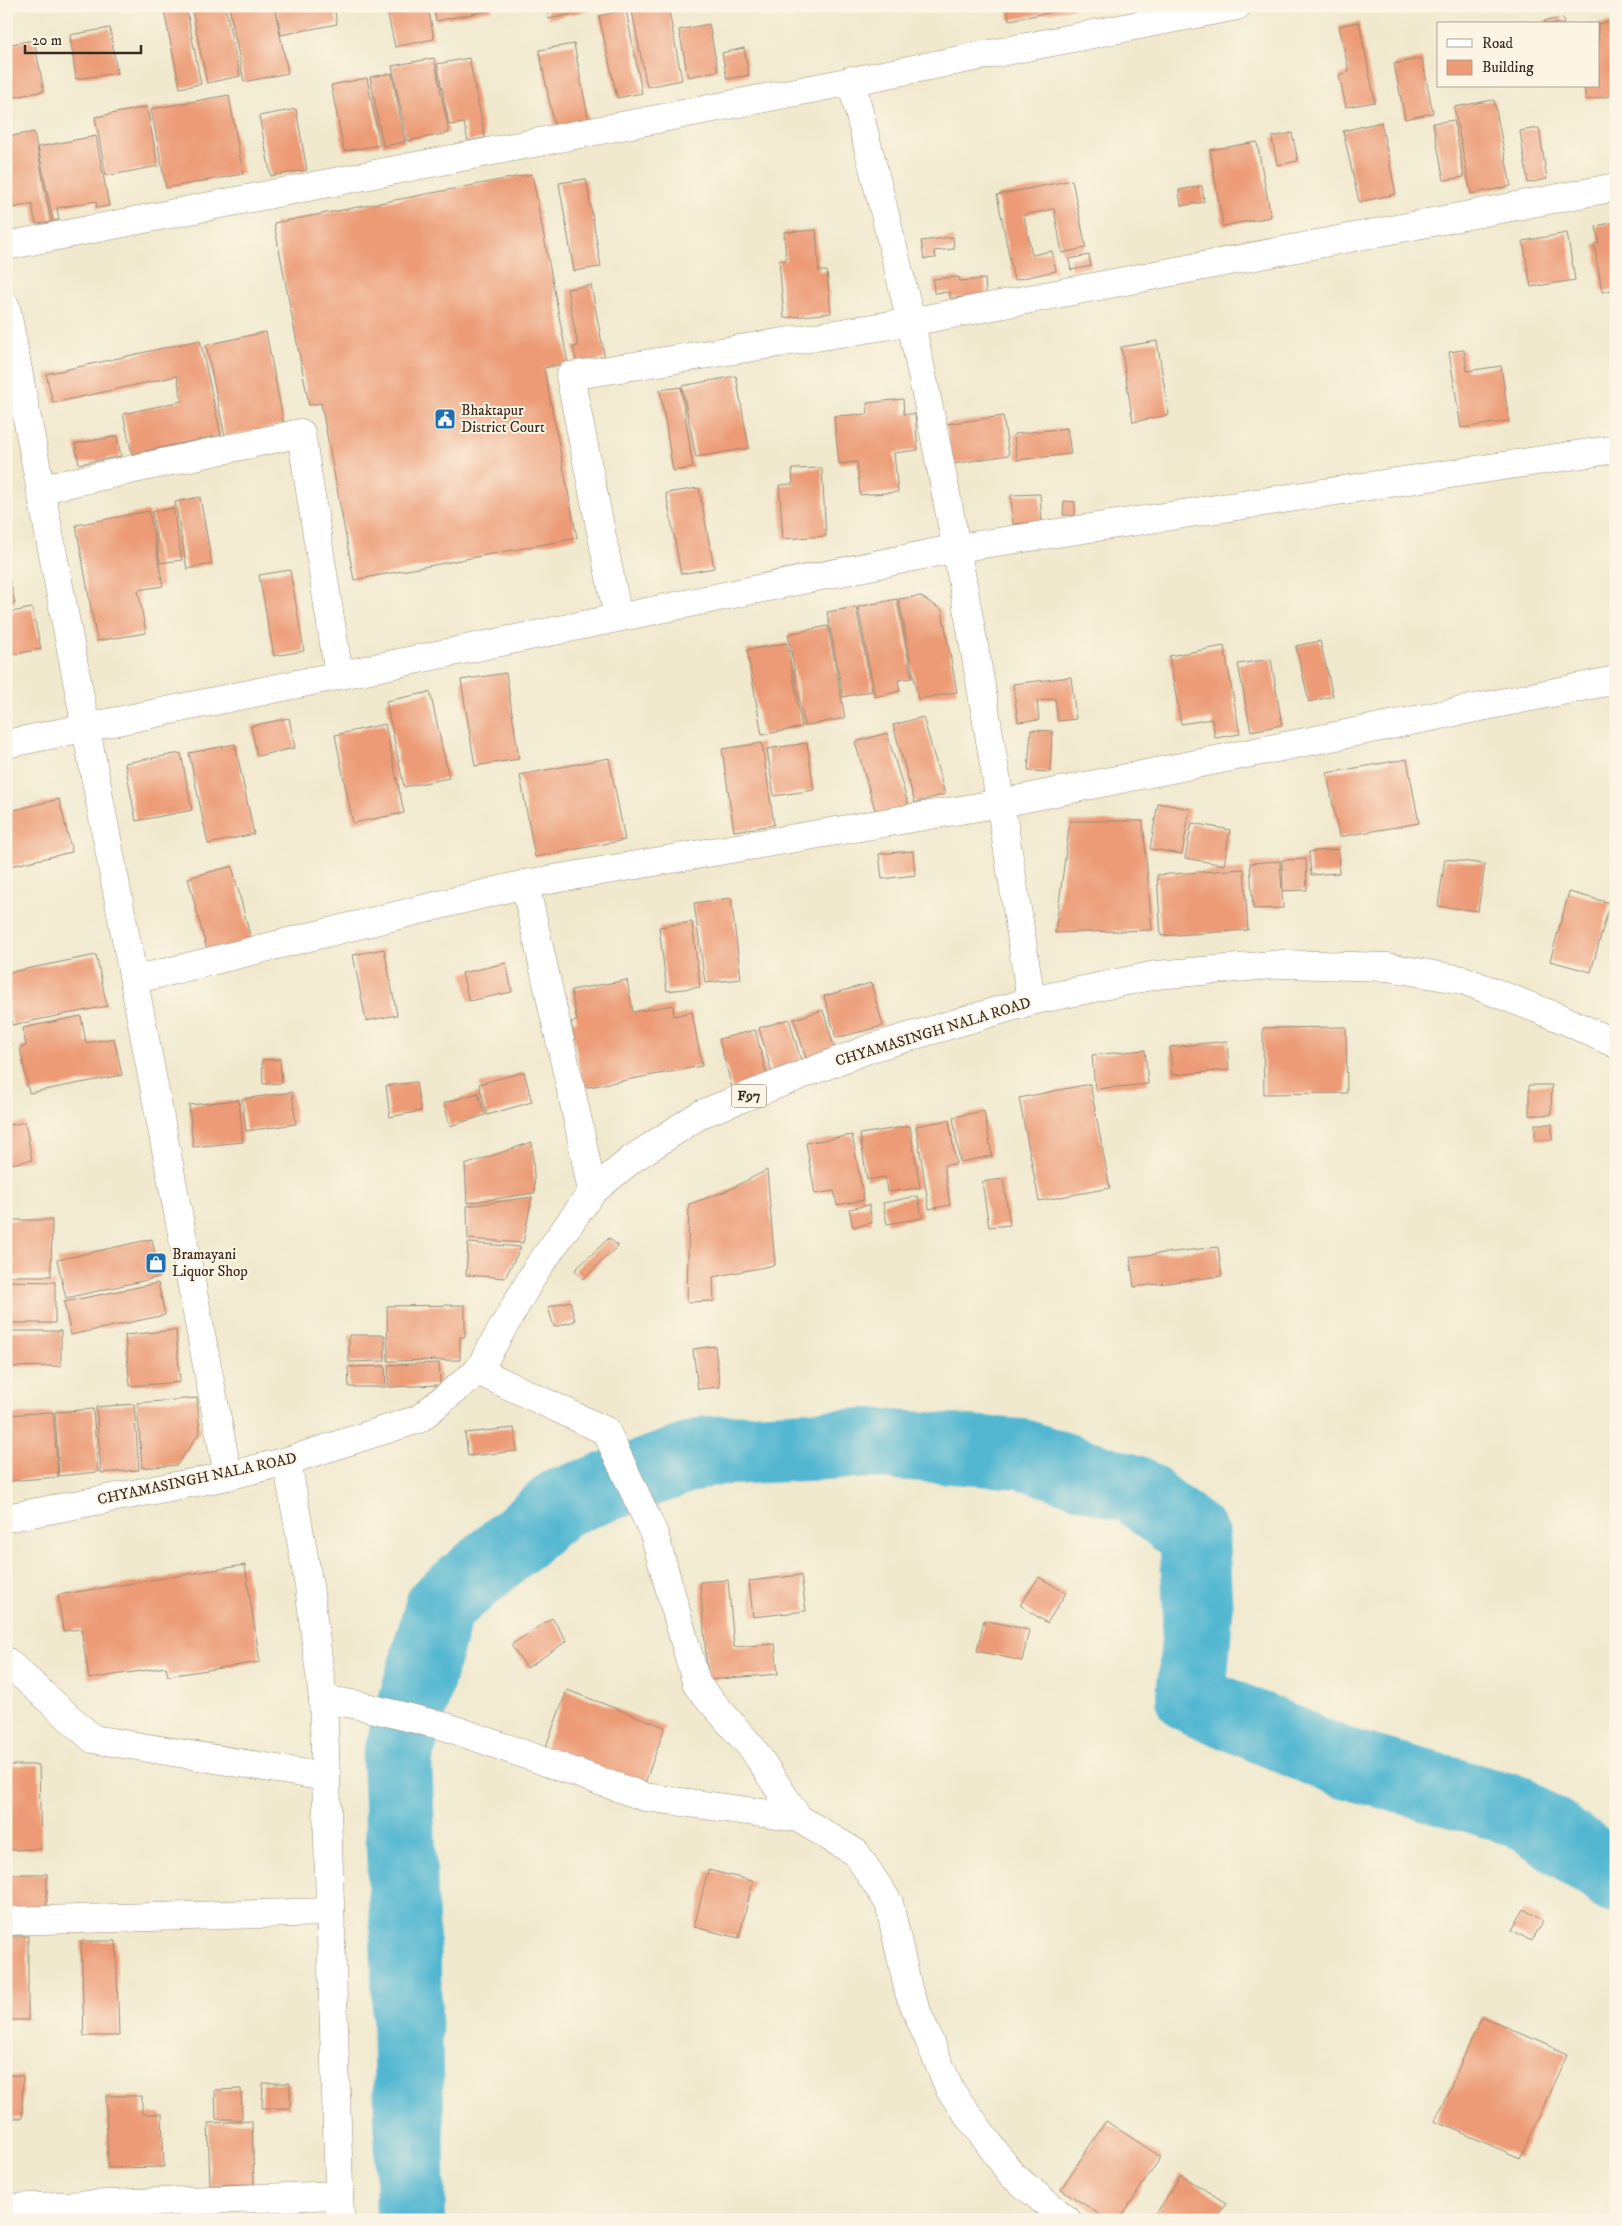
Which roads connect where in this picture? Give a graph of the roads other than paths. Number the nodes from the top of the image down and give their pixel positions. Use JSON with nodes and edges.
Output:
{"nodes":[{"id":1,"x":1237,"y":6,"type":"edge"},
{"id":2,"x":851,"y":80,"type":"junction"},
{"id":3,"x":1616,"y":187,"type":"edge"},
{"id":4,"x":6,"y":246,"type":"edge"},
{"id":5,"x":6,"y":308,"type":"edge"},
{"id":6,"x":910,"y":322,"type":"junction"},
{"id":7,"x":1616,"y":449,"type":"edge"},
{"id":8,"x":42,"y":489,"type":"junction"},
{"id":9,"x":957,"y":548,"type":"junction"},
{"id":10,"x":618,"y":618,"type":"junction"},
{"id":11,"x":339,"y":675,"type":"junction"},
{"id":12,"x":1616,"y":680,"type":"edge"},
{"id":13,"x":86,"y":727,"type":"junction"},
{"id":14,"x":6,"y":744,"type":"edge"},
{"id":15,"x":1001,"y":803,"type":"junction"},
{"id":16,"x":525,"y":884,"type":"junction"},
{"id":17,"x":134,"y":980,"type":"junction"},
{"id":18,"x":1031,"y":1002,"type":"junction"},
{"id":19,"x":1616,"y":1044,"type":"edge"},
{"id":20,"x":592,"y":1192,"type":"junction"},
{"id":21,"x":478,"y":1371,"type":"junction"},
{"id":22,"x":287,"y":1461,"type":"junction"},
{"id":23,"x":228,"y":1476,"type":"junction"},
{"id":24,"x":6,"y":1518,"type":"edge"},
{"id":25,"x":6,"y":1661,"type":"edge"},
{"id":26,"x":323,"y":1699,"type":"junction"},
{"id":27,"x":326,"y":1777,"type":"junction"},
{"id":28,"x":798,"y":1818,"type":"junction"},
{"id":29,"x":330,"y":1912,"type":"junction"},
{"id":30,"x":6,"y":1921,"type":"edge"},
{"id":31,"x":340,"y":2207,"type":"edge"},
{"id":32,"x":6,"y":2208,"type":"edge"},
{"id":33,"x":56,"y":2212,"type":"edge"},
{"id":34,"x":1067,"y":2220,"type":"edge"}],
"edges":[{"from":1,"to":2,"type":"street"},
{"from":2,"to":4,"type":"street"},
{"from":2,"to":6,"type":"street"},
{"from":3,"to":6,"type":"street"},
{"from":5,"to":8,"type":"street"},
{"from":6,"to":9,"type":"street"},
{"from":6,"to":10,"type":"street"},
{"from":7,"to":9,"type":"street"},
{"from":8,"to":11,"type":"street"},
{"from":8,"to":13,"type":"street"},
{"from":9,"to":10,"type":"street"},
{"from":9,"to":15,"type":"street"},
{"from":10,"to":11,"type":"street"},
{"from":11,"to":13,"type":"street"},
{"from":12,"to":15,"type":"street"},
{"from":13,"to":14,"type":"street"},
{"from":13,"to":17,"type":"street"},
{"from":15,"to":16,"type":"street"},
{"from":15,"to":18,"type":"street"},
{"from":16,"to":17,"type":"street"},
{"from":16,"to":20,"type":"street"},
{"from":17,"to":23,"type":"street"},
{"from":18,"to":19,"type":"street","name":"CHYAMASINGH NALA ROAD","number":"F97"},
{"from":18,"to":20,"type":"street","name":"CHYAMASINGH NALA ROAD","number":"F97"},
{"from":20,"to":21,"type":"street","name":"CHYAMASINGH NALA ROAD","number":"F97"},
{"from":21,"to":22,"type":"street","name":"CHYAMASINGH NALA ROAD","number":"F97"},
{"from":21,"to":28,"type":"street"},
{"from":22,"to":23,"type":"street","name":"CHYAMASINGH NALA ROAD","number":"F97"},
{"from":22,"to":26,"type":"street"},
{"from":23,"to":24,"type":"street","name":"CHYAMASINGH NALA ROAD","number":"F97"},
{"from":25,"to":27,"type":"street"},
{"from":26,"to":27,"type":"street"},
{"from":26,"to":28,"type":"street"},
{"from":27,"to":29,"type":"street"},
{"from":28,"to":34,"type":"street"},
{"from":29,"to":30,"type":"street"},
{"from":29,"to":31,"type":"street"},
{"from":31,"to":33,"type":"street"},
{"from":32,"to":33,"type":"street"}]}
